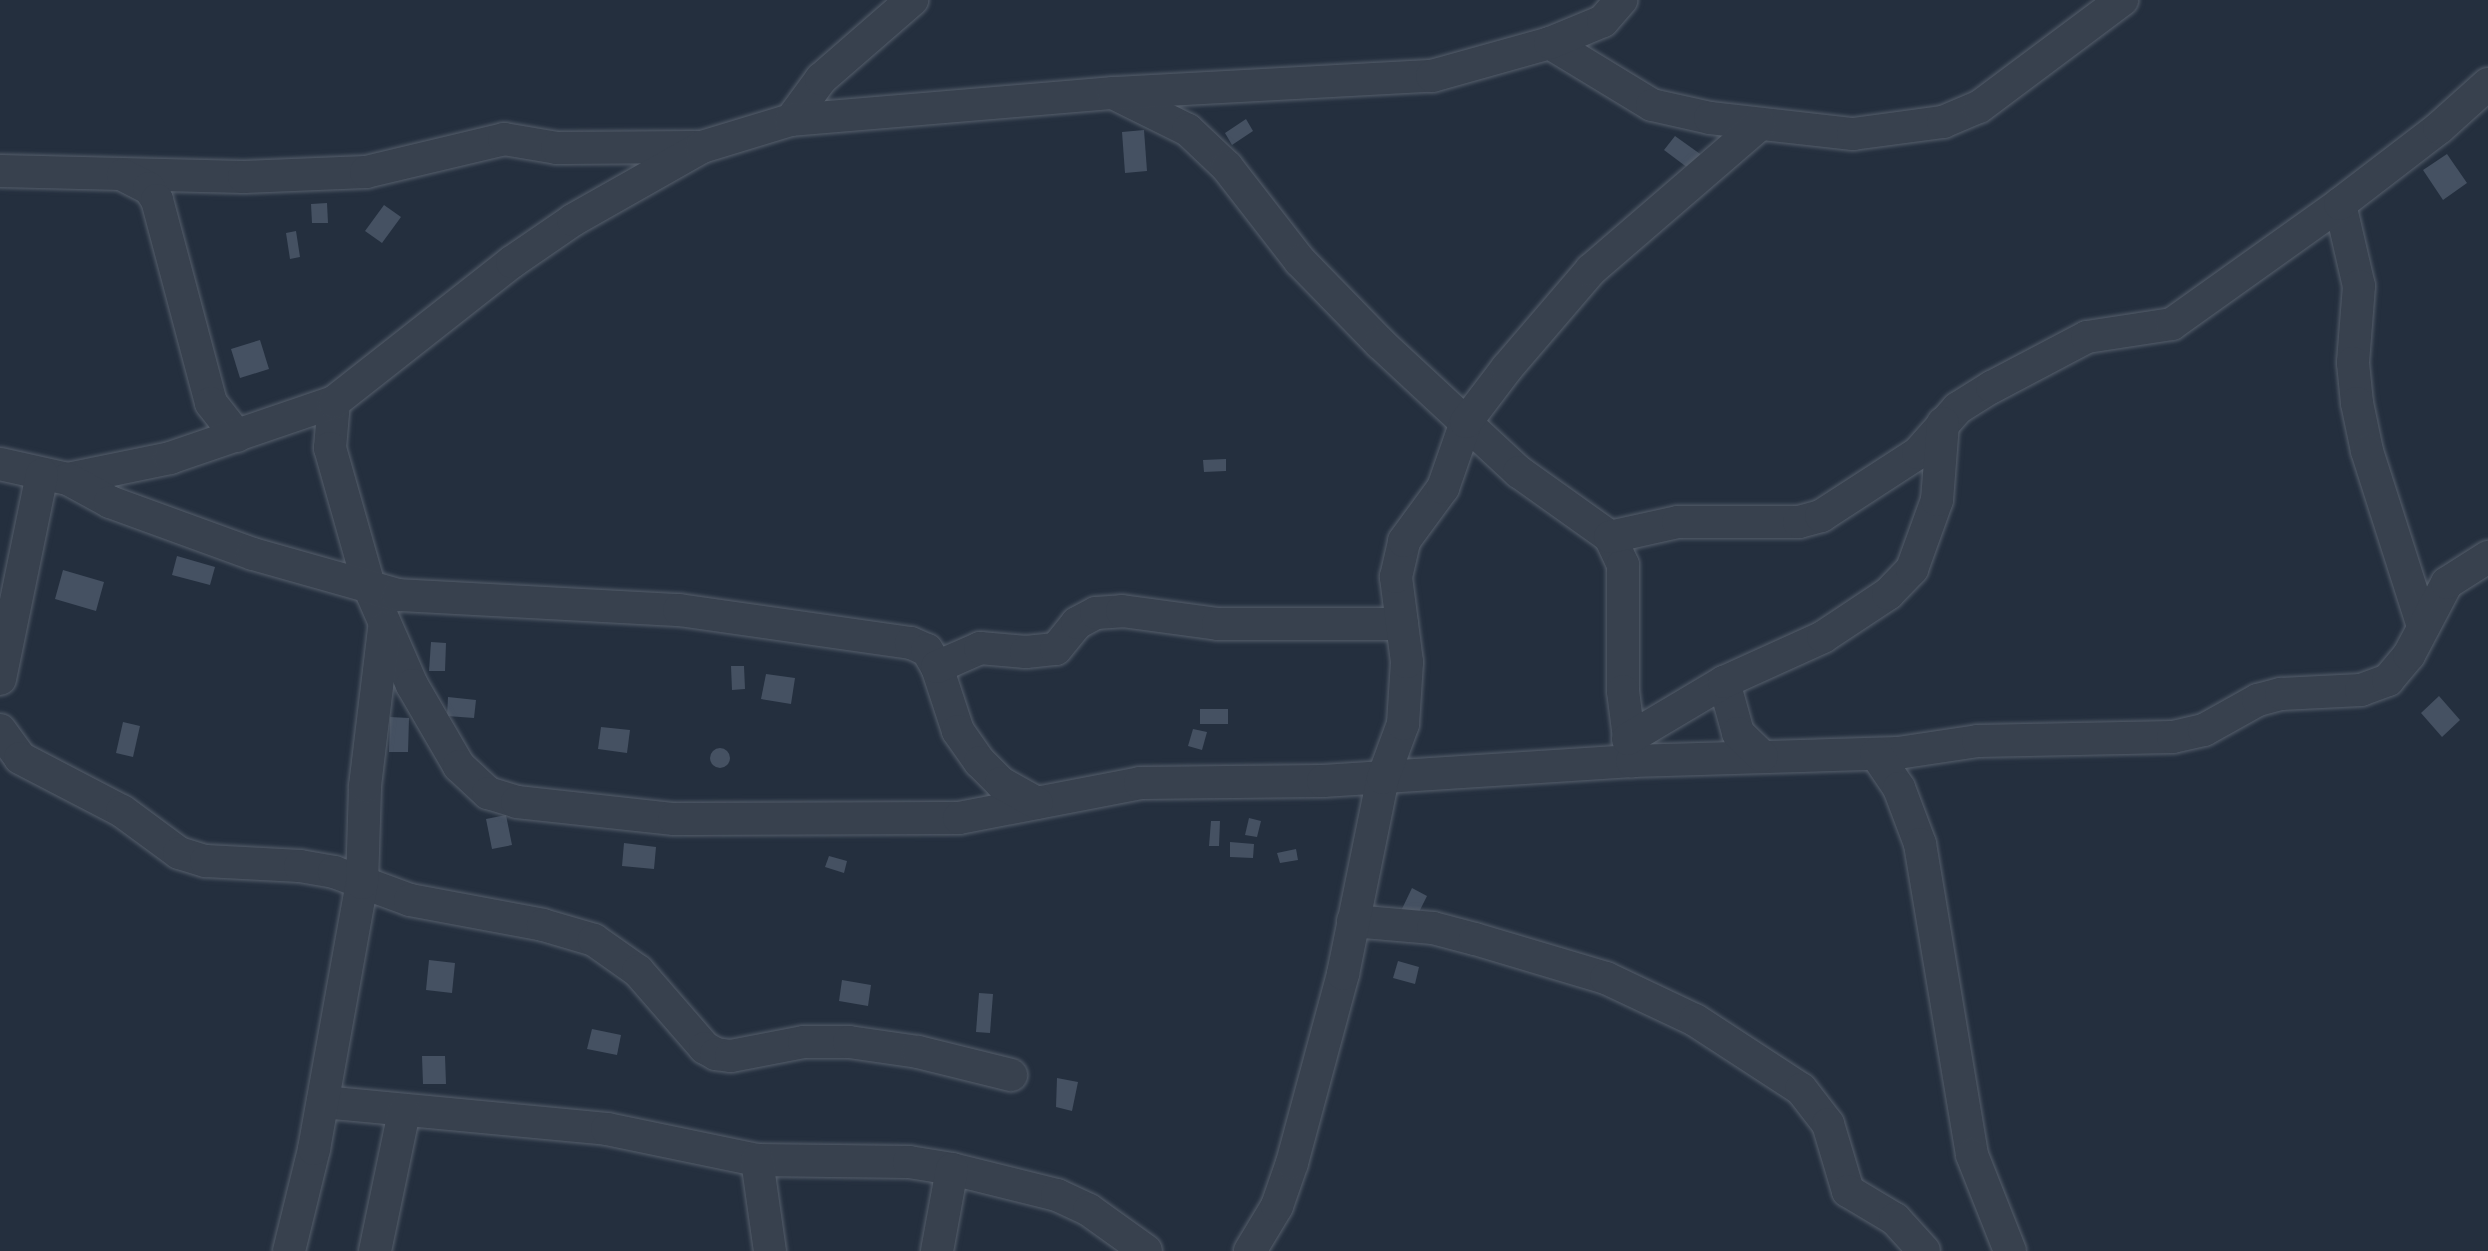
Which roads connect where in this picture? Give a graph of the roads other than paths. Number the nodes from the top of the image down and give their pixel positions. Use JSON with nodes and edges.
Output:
{"nodes":[{"id":1,"x":912,"y":0,"type":"edge"},
{"id":2,"x":1621,"y":0,"type":"edge"},
{"id":3,"x":2122,"y":0,"type":"edge"},
{"id":4,"x":1550,"y":43,"type":"junction"},
{"id":5,"x":2488,"y":84,"type":"edge"},
{"id":6,"x":1113,"y":93,"type":"junction"},
{"id":7,"x":791,"y":120,"type":"junction"},
{"id":8,"x":1760,"y":124,"type":"junction"},
{"id":9,"x":702,"y":147,"type":"junction"},
{"id":10,"x":0,"y":171,"type":"edge"},
{"id":11,"x":123,"y":175,"type":"junction"},
{"id":12,"x":2340,"y":204,"type":"junction"},
{"id":13,"x":334,"y":402,"type":"junction"},
{"id":14,"x":1465,"y":422,"type":"junction"},
{"id":15,"x":1942,"y":423,"type":"junction"},
{"id":16,"x":237,"y":436,"type":"junction"},
{"id":17,"x":0,"y":464,"type":"edge"},
{"id":18,"x":55,"y":476,"type":"junction"},
{"id":19,"x":1611,"y":537,"type":"junction"},
{"id":20,"x":2488,"y":557,"type":"edge"},
{"id":21,"x":370,"y":589,"type":"junction"},
{"id":22,"x":2422,"y":623,"type":"junction"},
{"id":23,"x":1402,"y":624,"type":"junction"},
{"id":24,"x":384,"y":628,"type":"junction"},
{"id":25,"x":937,"y":667,"type":"junction"},
{"id":26,"x":0,"y":679,"type":"edge"},
{"id":27,"x":1724,"y":682,"type":"junction"},
{"id":28,"x":0,"y":730,"type":"edge"},
{"id":29,"x":1630,"y":750,"type":"junction"},
{"id":30,"x":1876,"y":754,"type":"junction"},
{"id":31,"x":1762,"y":756,"type":"junction"},
{"id":32,"x":1383,"y":778,"type":"junction"},
{"id":33,"x":1037,"y":803,"type":"junction"},
{"id":34,"x":362,"y":883,"type":"junction"},
{"id":35,"x":1353,"y":922,"type":"junction"},
{"id":36,"x":1011,"y":1075,"type":"dead end"},
{"id":37,"x":323,"y":1102,"type":"junction"},
{"id":38,"x":404,"y":1112,"type":"junction"},
{"id":39,"x":757,"y":1160,"type":"junction"},
{"id":40,"x":951,"y":1169,"type":"junction"},
{"id":41,"x":289,"y":1251,"type":"edge"},
{"id":42,"x":375,"y":1251,"type":"edge"},
{"id":43,"x":771,"y":1251,"type":"edge"},
{"id":44,"x":937,"y":1251,"type":"edge"},
{"id":45,"x":1146,"y":1251,"type":"edge"},
{"id":46,"x":1250,"y":1251,"type":"edge"},
{"id":47,"x":1924,"y":1251,"type":"edge"},
{"id":48,"x":2010,"y":1251,"type":"edge"}],
"edges":[{"from":1,"to":7,"type":"street"},
{"from":2,"to":4,"type":"street"},
{"from":3,"to":8,"type":"street"},
{"from":4,"to":6,"type":"street"},
{"from":4,"to":8,"type":"street"},
{"from":5,"to":12,"type":"street"},
{"from":6,"to":7,"type":"street"},
{"from":6,"to":14,"type":"street"},
{"from":7,"to":9,"type":"street"},
{"from":8,"to":14,"type":"street"},
{"from":9,"to":11,"type":"street"},
{"from":9,"to":13,"type":"street"},
{"from":10,"to":11,"type":"street"},
{"from":11,"to":16,"type":"street"},
{"from":12,"to":15,"type":"street"},
{"from":12,"to":22,"type":"street"},
{"from":13,"to":16,"type":"street"},
{"from":13,"to":21,"type":"street"},
{"from":14,"to":19,"type":"street"},
{"from":14,"to":23,"type":"street"},
{"from":15,"to":19,"type":"street"},
{"from":15,"to":27,"type":"street"},
{"from":16,"to":18,"type":"street"},
{"from":17,"to":18,"type":"street"},
{"from":18,"to":21,"type":"street"},
{"from":18,"to":26,"type":"street"},
{"from":19,"to":29,"type":"street"},
{"from":20,"to":22,"type":"street"},
{"from":21,"to":24,"type":"street"},
{"from":21,"to":25,"type":"street"},
{"from":22,"to":30,"type":"street"},
{"from":23,"to":25,"type":"street"},
{"from":23,"to":32,"type":"street"},
{"from":24,"to":33,"type":"street"},
{"from":24,"to":34,"type":"street"},
{"from":25,"to":33,"type":"street"},
{"from":27,"to":29,"type":"street"},
{"from":27,"to":31,"type":"street"},
{"from":28,"to":34,"type":"street"},
{"from":29,"to":31,"type":"street"},
{"from":29,"to":32,"type":"street"},
{"from":30,"to":31,"type":"street"},
{"from":30,"to":48,"type":"street"},
{"from":32,"to":33,"type":"street"},
{"from":32,"to":35,"type":"street"},
{"from":34,"to":36,"type":"street"},
{"from":34,"to":37,"type":"street"},
{"from":35,"to":46,"type":"street"},
{"from":35,"to":47,"type":"street"},
{"from":37,"to":38,"type":"street"},
{"from":37,"to":41,"type":"street"},
{"from":38,"to":39,"type":"street"},
{"from":38,"to":42,"type":"street"},
{"from":39,"to":40,"type":"street"},
{"from":39,"to":43,"type":"street"},
{"from":40,"to":44,"type":"street"},
{"from":40,"to":45,"type":"street"}]}
